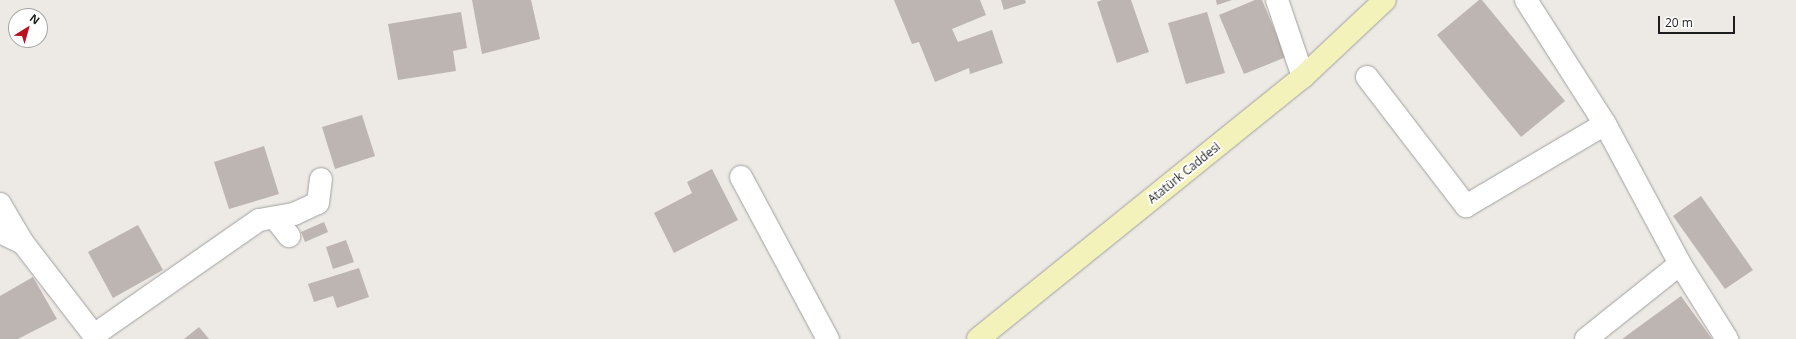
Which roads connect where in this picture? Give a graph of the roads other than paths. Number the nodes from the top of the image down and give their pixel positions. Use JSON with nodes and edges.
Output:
{"nodes":[{"id":1,"x":1277,"y":0,"type":"edge"},
{"id":2,"x":1385,"y":0,"type":"edge"},
{"id":3,"x":1526,"y":0,"type":"edge"},
{"id":4,"x":1303,"y":77,"type":"junction"},
{"id":5,"x":1367,"y":77,"type":"dead end"},
{"id":6,"x":1605,"y":124,"type":"junction"},
{"id":7,"x":741,"y":177,"type":"dead end"},
{"id":8,"x":321,"y":179,"type":"dead end"},
{"id":9,"x":0,"y":204,"type":"edge"},
{"id":10,"x":275,"y":218,"type":"junction"},
{"id":11,"x":0,"y":232,"type":"edge"},
{"id":12,"x":289,"y":236,"type":"dead end"},
{"id":13,"x":23,"y":243,"type":"junction"},
{"id":14,"x":1680,"y":264,"type":"junction"},
{"id":15,"x":95,"y":337,"type":"edge"},
{"id":16,"x":828,"y":339,"type":"edge"},
{"id":17,"x":978,"y":339,"type":"edge"},
{"id":18,"x":1586,"y":339,"type":"edge"},
{"id":19,"x":1727,"y":339,"type":"edge"}],
"edges":[{"from":1,"to":4,"type":"street"},
{"from":2,"to":4,"type":"street","name":"Atatürk Caddesi"},
{"from":3,"to":6,"type":"street"},
{"from":4,"to":17,"type":"street","name":"Atatürk Caddesi"},
{"from":5,"to":6,"type":"street"},
{"from":6,"to":14,"type":"street"},
{"from":7,"to":16,"type":"street"},
{"from":8,"to":10,"type":"street"},
{"from":9,"to":13,"type":"street"},
{"from":10,"to":12,"type":"street"},
{"from":10,"to":15,"type":"street"},
{"from":11,"to":13,"type":"street"},
{"from":13,"to":15,"type":"street"},
{"from":14,"to":18,"type":"street"},
{"from":14,"to":19,"type":"street"}]}
